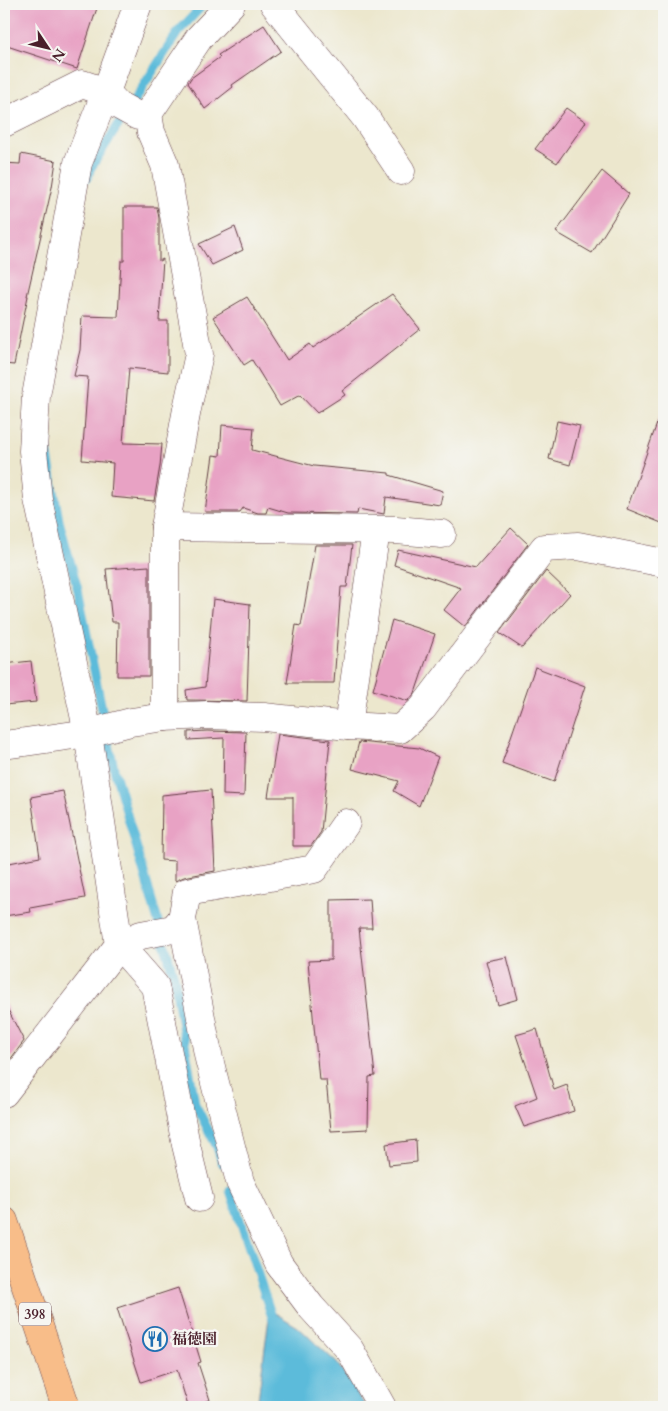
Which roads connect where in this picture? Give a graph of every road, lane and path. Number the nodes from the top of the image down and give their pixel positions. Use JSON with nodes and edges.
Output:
{"nodes":[{"id":1,"x":138,"y":4,"type":"edge"},
{"id":2,"x":231,"y":4,"type":"edge"},
{"id":3,"x":274,"y":4,"type":"edge"},
{"id":4,"x":128,"y":107,"type":"junction"},
{"id":5,"x":4,"y":123,"type":"edge"},
{"id":6,"x":401,"y":171,"type":"dead end"},
{"id":7,"x":165,"y":527,"type":"junction"},
{"id":8,"x":376,"y":530,"type":"junction"},
{"id":9,"x":442,"y":534,"type":"dead end"},
{"id":10,"x":664,"y":563,"type":"edge"},
{"id":11,"x":165,"y":717,"type":"junction"},
{"id":12,"x":348,"y":726,"type":"junction"},
{"id":13,"x":91,"y":732,"type":"junction"},
{"id":14,"x":4,"y":745,"type":"edge"},
{"id":15,"x":346,"y":823,"type":"dead end"},
{"id":16,"x":178,"y":924,"type":"junction"},
{"id":17,"x":130,"y":940,"type":"junction"},
{"id":18,"x":4,"y":1093,"type":"edge"},
{"id":19,"x":199,"y":1198,"type":"dead end"},
{"id":20,"x":4,"y":1221,"type":"edge"},
{"id":21,"x":66,"y":1407,"type":"edge"},
{"id":22,"x":382,"y":1407,"type":"edge"}],
"edges":[{"from":1,"to":4,"type":"street"},
{"from":2,"to":4,"type":"street"},
{"from":3,"to":6,"type":"street"},
{"from":4,"to":5,"type":"street"},
{"from":4,"to":7,"type":"street"},
{"from":4,"to":13,"type":"street"},
{"from":7,"to":8,"type":"street"},
{"from":7,"to":11,"type":"street"},
{"from":8,"to":9,"type":"street"},
{"from":8,"to":12,"type":"street"},
{"from":10,"to":12,"type":"street"},
{"from":11,"to":12,"type":"street"},
{"from":11,"to":13,"type":"street"},
{"from":13,"to":14,"type":"street"},
{"from":13,"to":17,"type":"street"},
{"from":15,"to":16,"type":"street"},
{"from":16,"to":17,"type":"street"},
{"from":16,"to":22,"type":"street"},
{"from":17,"to":18,"type":"street"},
{"from":17,"to":19,"type":"street"},
{"from":20,"to":21,"type":"highway","number":"398"}]}
